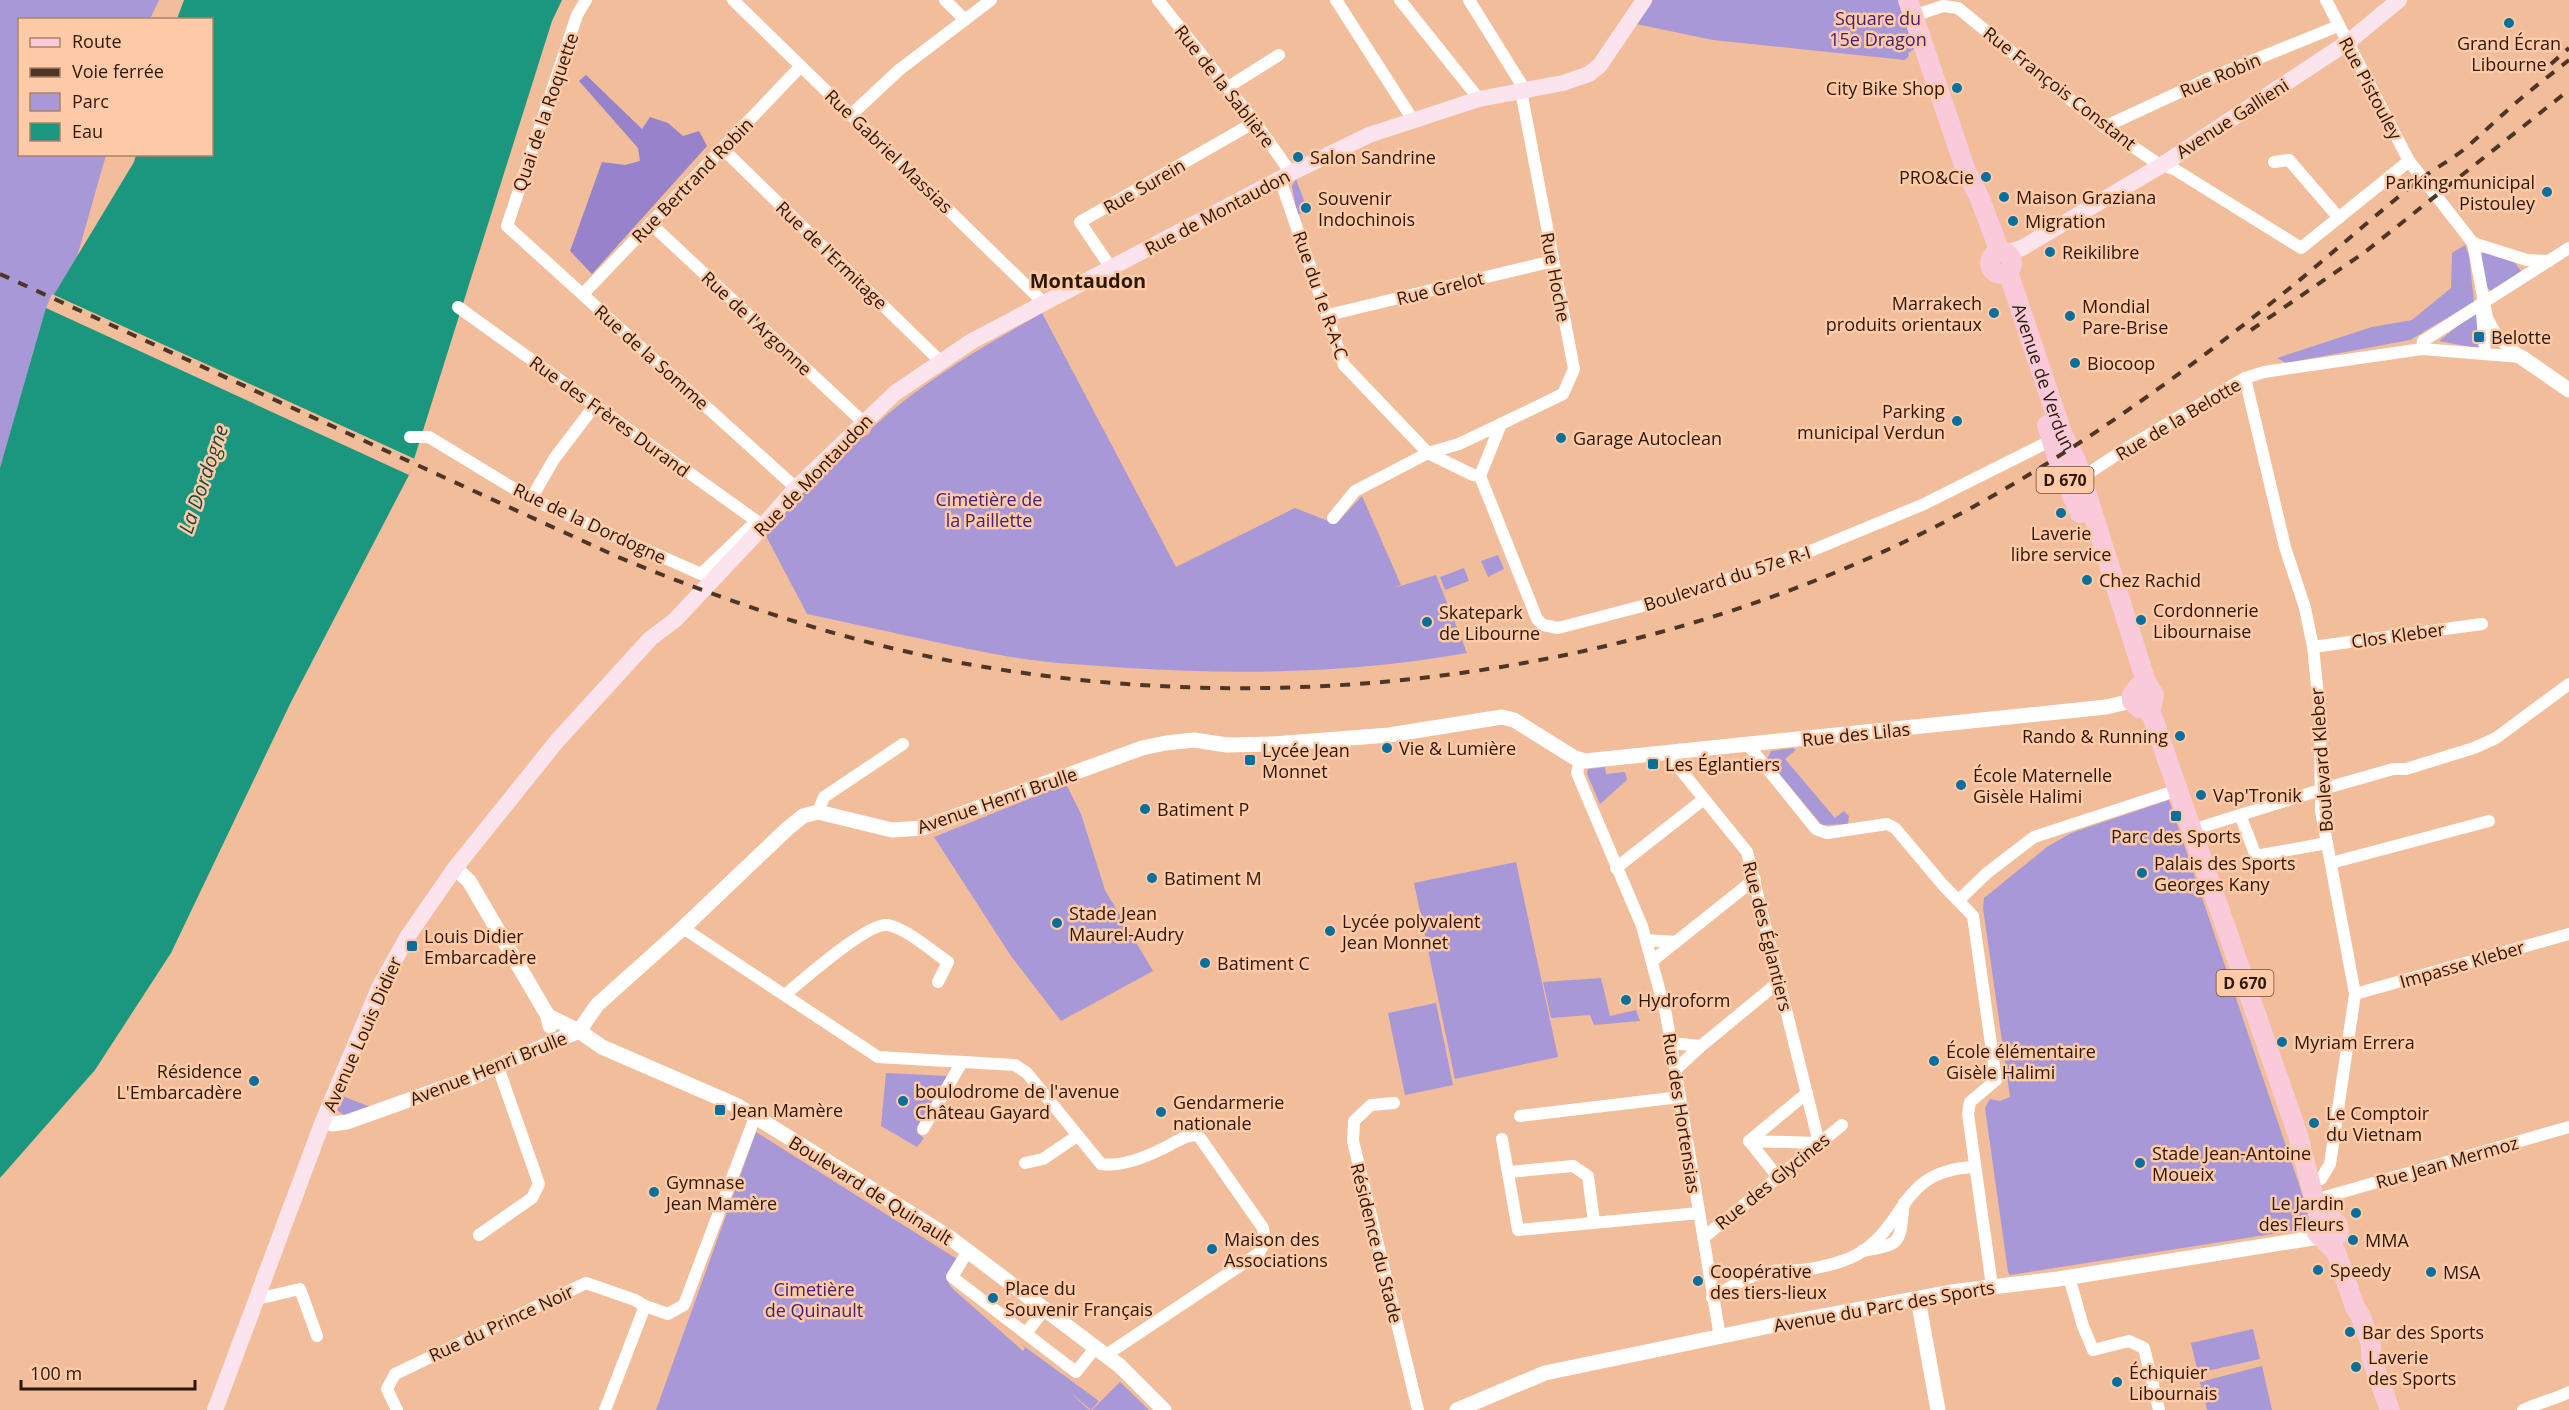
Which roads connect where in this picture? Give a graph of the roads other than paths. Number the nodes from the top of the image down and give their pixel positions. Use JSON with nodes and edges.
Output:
{"nodes":[{"id":1,"x":586,"y":0,"type":"edge"},
{"id":2,"x":733,"y":0,"type":"edge"},
{"id":3,"x":945,"y":0,"type":"edge"},
{"id":4,"x":991,"y":0,"type":"edge"},
{"id":5,"x":1158,"y":0,"type":"edge"},
{"id":6,"x":1336,"y":0,"type":"edge"},
{"id":7,"x":1400,"y":0,"type":"edge"},
{"id":8,"x":1470,"y":0,"type":"edge"},
{"id":9,"x":1644,"y":0,"type":"edge"},
{"id":10,"x":2326,"y":0,"type":"edge"},
{"id":11,"x":2399,"y":0,"type":"edge"},
{"id":12,"x":1910,"y":8,"type":"edge"},
{"id":13,"x":965,"y":20,"type":"junction"},
{"id":14,"x":2338,"y":26,"type":"junction"},
{"id":15,"x":2348,"y":42,"type":"junction"},
{"id":16,"x":1280,"y":56,"type":"dead end"},
{"id":17,"x":801,"y":66,"type":"junction"},
{"id":18,"x":1228,"y":87,"type":"junction"},
{"id":19,"x":1523,"y":90,"type":"junction"},
{"id":20,"x":1479,"y":99,"type":"junction"},
{"id":21,"x":852,"y":114,"type":"junction"},
{"id":22,"x":1413,"y":120,"type":"junction"},
{"id":23,"x":1255,"y":122,"type":"junction"},
{"id":24,"x":2104,"y":127,"type":"junction"},
{"id":25,"x":722,"y":148,"type":"junction"},
{"id":26,"x":2409,"y":161,"type":"junction"},
{"id":27,"x":2274,"y":162,"type":"dead end"},
{"id":28,"x":2162,"y":165,"type":"junction"},
{"id":29,"x":1286,"y":176,"type":"junction"},
{"id":30,"x":2339,"y":218,"type":"junction"},
{"id":31,"x":650,"y":223,"type":"junction"},
{"id":32,"x":507,"y":226,"type":"joint"},
{"id":33,"x":2473,"y":243,"type":"junction"},
{"id":34,"x":2569,"y":248,"type":"edge"},
{"id":35,"x":1553,"y":261,"type":"junction"},
{"id":36,"x":2550,"y":261,"type":"junction"},
{"id":37,"x":2002,"y":262,"type":"junction"},
{"id":38,"x":1111,"y":268,"type":"junction"},
{"id":39,"x":583,"y":294,"type":"junction"},
{"id":40,"x":2483,"y":302,"type":"junction"},
{"id":41,"x":1045,"y":304,"type":"junction"},
{"id":42,"x":458,"y":307,"type":"dead end"},
{"id":43,"x":1328,"y":315,"type":"junction"},
{"id":44,"x":2416,"y":349,"type":"junction"},
{"id":45,"x":2485,"y":354,"type":"junction"},
{"id":46,"x":2520,"y":357,"type":"junction"},
{"id":47,"x":941,"y":362,"type":"junction"},
{"id":48,"x":2245,"y":378,"type":"junction"},
{"id":49,"x":2569,"y":390,"type":"edge"},
{"id":50,"x":595,"y":405,"type":"junction"},
{"id":51,"x":863,"y":422,"type":"junction"},
{"id":52,"x":1501,"y":424,"type":"junction"},
{"id":53,"x":410,"y":437,"type":"dead end"},
{"id":54,"x":2052,"y":440,"type":"junction"},
{"id":55,"x":1428,"y":453,"type":"junction"},
{"id":56,"x":1480,"y":476,"type":"junction"},
{"id":57,"x":2081,"y":478,"type":"junction"},
{"id":58,"x":796,"y":488,"type":"junction"},
{"id":59,"x":531,"y":499,"type":"junction"},
{"id":60,"x":1333,"y":518,"type":"dead end"},
{"id":61,"x":762,"y":525,"type":"junction"},
{"id":62,"x":705,"y":579,"type":"junction"},
{"id":63,"x":691,"y":603,"type":"joint"},
{"id":64,"x":2482,"y":624,"type":"dead end"},
{"id":65,"x":2313,"y":647,"type":"junction"},
{"id":66,"x":2569,"y":684,"type":"edge"},
{"id":67,"x":2141,"y":696,"type":"junction"},
{"id":68,"x":903,"y":744,"type":"dead end"},
{"id":69,"x":1748,"y":745,"type":"junction"},
{"id":70,"x":1666,"y":753,"type":"junction"},
{"id":71,"x":1580,"y":760,"type":"junction"},
{"id":72,"x":2321,"y":789,"type":"junction"},
{"id":73,"x":2178,"y":790,"type":"junction"},
{"id":74,"x":1704,"y":799,"type":"junction"},
{"id":75,"x":819,"y":812,"type":"junction"},
{"id":76,"x":2240,"y":815,"type":"junction"},
{"id":77,"x":2489,"y":821,"type":"dead end"},
{"id":78,"x":2192,"y":830,"type":"junction"},
{"id":79,"x":2327,"y":843,"type":"junction"},
{"id":80,"x":2331,"y":863,"type":"junction"},
{"id":81,"x":455,"y":868,"type":"junction"},
{"id":82,"x":1617,"y":868,"type":"junction"},
{"id":83,"x":1755,"y":879,"type":"junction"},
{"id":84,"x":1959,"y":900,"type":"junction"},
{"id":85,"x":684,"y":928,"type":"junction"},
{"id":86,"x":2569,"y":934,"type":"edge"},
{"id":87,"x":1646,"y":940,"type":"junction"},
{"id":88,"x":1676,"y":942,"type":"junction"},
{"id":89,"x":1652,"y":961,"type":"junction"},
{"id":90,"x":1780,"y":981,"type":"junction"},
{"id":91,"x":938,"y":982,"type":"dead end"},
{"id":92,"x":786,"y":994,"type":"junction"},
{"id":93,"x":2355,"y":994,"type":"junction"},
{"id":94,"x":548,"y":1016,"type":"junction"},
{"id":95,"x":579,"y":1031,"type":"junction"},
{"id":96,"x":1671,"y":1043,"type":"junction"},
{"id":97,"x":546,"y":1045,"type":"junction"},
{"id":98,"x":1701,"y":1046,"type":"junction"},
{"id":99,"x":962,"y":1062,"type":"junction"},
{"id":100,"x":498,"y":1067,"type":"junction"},
{"id":101,"x":1675,"y":1070,"type":"junction"},
{"id":102,"x":1808,"y":1093,"type":"junction"},
{"id":103,"x":1680,"y":1097,"type":"junction"},
{"id":104,"x":1394,"y":1103,"type":"dead end"},
{"id":105,"x":1520,"y":1116,"type":"dead end"},
{"id":106,"x":755,"y":1117,"type":"junction"},
{"id":107,"x":323,"y":1122,"type":"junction"},
{"id":108,"x":1842,"y":1125,"type":"dead end"},
{"id":109,"x":2569,"y":1127,"type":"edge"},
{"id":110,"x":923,"y":1129,"type":"dead end"},
{"id":111,"x":2298,"y":1135,"type":"junction"},
{"id":112,"x":1077,"y":1136,"type":"junction"},
{"id":113,"x":1502,"y":1139,"type":"dead end"},
{"id":114,"x":1749,"y":1141,"type":"junction"},
{"id":115,"x":1820,"y":1143,"type":"junction"},
{"id":116,"x":1025,"y":1163,"type":"dead end"},
{"id":117,"x":1975,"y":1167,"type":"junction"},
{"id":118,"x":1509,"y":1172,"type":"junction"},
{"id":119,"x":1778,"y":1177,"type":"junction"},
{"id":120,"x":2323,"y":1188,"type":"junction"},
{"id":121,"x":1699,"y":1213,"type":"junction"},
{"id":122,"x":1594,"y":1222,"type":"junction"},
{"id":123,"x":2328,"y":1231,"type":"junction"},
{"id":124,"x":479,"y":1235,"type":"dead end"},
{"id":125,"x":1703,"y":1238,"type":"junction"},
{"id":126,"x":968,"y":1251,"type":"junction"},
{"id":127,"x":2069,"y":1277,"type":"junction"},
{"id":128,"x":1992,"y":1286,"type":"junction"},
{"id":129,"x":1712,"y":1298,"type":"junction"},
{"id":130,"x":257,"y":1299,"type":"junction"},
{"id":131,"x":1918,"y":1299,"type":"junction"},
{"id":132,"x":645,"y":1306,"type":"junction"},
{"id":133,"x":1045,"y":1310,"type":"junction"},
{"id":134,"x":1026,"y":1333,"type":"junction"},
{"id":135,"x":317,"y":1336,"type":"dead end"},
{"id":136,"x":1720,"y":1337,"type":"junction"},
{"id":137,"x":1101,"y":1351,"type":"junction"},
{"id":138,"x":2569,"y":1392,"type":"edge"},
{"id":139,"x":215,"y":1410,"type":"edge"},
{"id":140,"x":397,"y":1410,"type":"edge"},
{"id":141,"x":605,"y":1410,"type":"edge"},
{"id":142,"x":1164,"y":1410,"type":"edge"},
{"id":143,"x":1418,"y":1410,"type":"edge"},
{"id":144,"x":1457,"y":1410,"type":"edge"},
{"id":145,"x":1938,"y":1410,"type":"edge"},
{"id":146,"x":2159,"y":1410,"type":"edge"},
{"id":147,"x":2390,"y":1410,"type":"edge"},
{"id":148,"x":2398,"y":1410,"type":"edge"},
{"id":149,"x":2523,"y":1410,"type":"edge"}],
"edges":[{"from":1,"to":32,"type":"street","name":"Quai de la Roquette"},
{"from":2,"to":17,"type":"street","name":"Rue Gabriel Massias"},
{"from":3,"to":13,"type":"street"},
{"from":4,"to":13,"type":"street"},
{"from":5,"to":18,"type":"street","name":"Rue de la Sablière"},
{"from":6,"to":22,"type":"street"},
{"from":7,"to":20,"type":"street"},
{"from":8,"to":19,"type":"street"},
{"from":9,"to":19,"type":"main road","name":"Rue de Montaudon"},
{"from":10,"to":14,"type":"street","name":"Rue Pistouley"},
{"from":11,"to":15,"type":"main road","name":"Avenue Gallieni"},
{"from":12,"to":24,"type":"street","name":"Rue François Constant"},
{"from":12,"to":37,"type":"main road","name":"Avenue de Verdun","number":"D 670"},
{"from":13,"to":21,"type":"street"},
{"from":14,"to":15,"type":"street","name":"Rue Pistouley"},
{"from":14,"to":24,"type":"street","name":"Rue Robin"},
{"from":15,"to":26,"type":"street","name":"Rue Pistouley"},
{"from":15,"to":28,"type":"main road","name":"Avenue Gallieni"},
{"from":16,"to":18,"type":"street"},
{"from":17,"to":21,"type":"street","name":"Rue Gabriel Massias"},
{"from":17,"to":25,"type":"street","name":"Rue Bertrand Robin"},
{"from":18,"to":23,"type":"street","name":"Rue de la Sablière"},
{"from":19,"to":20,"type":"main road","name":"Rue de Montaudon"},
{"from":19,"to":35,"type":"street","name":"Rue Hoche"},
{"from":20,"to":22,"type":"main road","name":"Rue de Montaudon"},
{"from":21,"to":41,"type":"street","name":"Rue Gabriel Massias"},
{"from":22,"to":29,"type":"main road","name":"Rue de Montaudon"},
{"from":23,"to":29,"type":"street","name":"Rue de la Sablière"},
{"from":23,"to":38,"type":"street","name":"Rue Surein"},
{"from":24,"to":28,"type":"street","name":"Rue François Constant"},
{"from":25,"to":31,"type":"street","name":"Rue Bertrand Robin"},
{"from":25,"to":47,"type":"street","name":"Rue de l'Ermitage"},
{"from":26,"to":30,"type":"street","name":"Rue François Constant"},
{"from":26,"to":33,"type":"street","name":"Rue Pistouley"},
{"from":27,"to":30,"type":"street"},
{"from":28,"to":30,"type":"street","name":"Rue François Constant"},
{"from":28,"to":37,"type":"main road","name":"Avenue Gallieni"},
{"from":29,"to":38,"type":"main road","name":"Rue de Montaudon"},
{"from":29,"to":43,"type":"street","name":"Rue du 1e R-A-C"},
{"from":31,"to":39,"type":"street","name":"Rue Bertrand Robin"},
{"from":31,"to":51,"type":"street","name":"Rue de l'Argonne"},
{"from":32,"to":39,"type":"street","name":"Rue de la Somme"},
{"from":33,"to":36,"type":"street"},
{"from":33,"to":40,"type":"street"},
{"from":34,"to":36,"type":"street"},
{"from":35,"to":43,"type":"street","name":"Rue Grelot"},
{"from":35,"to":52,"type":"street","name":"Rue Hoche"},
{"from":36,"to":40,"type":"street"},
{"from":37,"to":54,"type":"main road","name":"Avenue de Verdun","number":"D 670"},
{"from":37,"to":57,"type":"main road","name":"Avenue de Verdun","number":"D 670"},
{"from":38,"to":41,"type":"main road","name":"Rue de Montaudon"},
{"from":39,"to":58,"type":"street","name":"Rue de la Somme"},
{"from":40,"to":44,"type":"street"},
{"from":40,"to":45,"type":"street"},
{"from":40,"to":46,"type":"street"},
{"from":41,"to":47,"type":"main road","name":"Rue de Montaudon"},
{"from":42,"to":50,"type":"street","name":"Rue des Frères Durand"},
{"from":43,"to":55,"type":"street","name":"Rue du 1e R-A-C"},
{"from":44,"to":45,"type":"street","name":"Rue de la Belotte"},
{"from":44,"to":48,"type":"street","name":"Rue de la Belotte"},
{"from":45,"to":46,"type":"street","name":"Rue de la Belotte"},
{"from":46,"to":49,"type":"street"},
{"from":47,"to":51,"type":"main road","name":"Rue de Montaudon"},
{"from":48,"to":57,"type":"street","name":"Rue de la Belotte"},
{"from":48,"to":65,"type":"street","name":"Boulevard Kleber"},
{"from":50,"to":59,"type":"street"},
{"from":50,"to":61,"type":"street","name":"Rue des Frères Durand"},
{"from":51,"to":58,"type":"main road","name":"Rue de Montaudon"},
{"from":52,"to":55,"type":"street","name":"Rue Hoche"},
{"from":52,"to":56,"type":"street"},
{"from":53,"to":59,"type":"street","name":"Rue de la Dordogne"},
{"from":54,"to":56,"type":"street","name":"Boulevard du 57e R-I"},
{"from":54,"to":67,"type":"main road","name":"Avenue de Verdun","number":"D 670"},
{"from":55,"to":56,"type":"street"},
{"from":55,"to":60,"type":"street","name":"Rue Hoche"},
{"from":57,"to":67,"type":"main road","name":"Avenue de Verdun","number":"D 670"},
{"from":58,"to":61,"type":"main road","name":"Rue de Montaudon"},
{"from":59,"to":62,"type":"street","name":"Rue de la Dordogne"},
{"from":61,"to":62,"type":"main road","name":"Rue de Montaudon"},
{"from":62,"to":63,"type":"main road","name":"Rue de Montaudon"},
{"from":63,"to":81,"type":"main road","name":"Avenue Louis Didier"},
{"from":64,"to":65,"type":"street","name":"Clos Kleber"},
{"from":65,"to":72,"type":"street","name":"Boulevard Kleber"},
{"from":66,"to":72,"type":"street"},
{"from":67,"to":69,"type":"street","name":"Rue des Lilas"},
{"from":67,"to":73,"type":"main road","name":"Avenue de Verdun","number":"D 670"},
{"from":68,"to":75,"type":"street"},
{"from":69,"to":70,"type":"street","name":"Rue des Lilas"},
{"from":69,"to":84,"type":"street"},
{"from":70,"to":71,"type":"street","name":"Rue des Lilas"},
{"from":70,"to":74,"type":"street","name":"Rue des Églantiers"},
{"from":71,"to":75,"type":"street","name":"Avenue Henri Brulle"},
{"from":71,"to":82,"type":"street","name":"Rue des Hortensias"},
{"from":72,"to":76,"type":"street"},
{"from":72,"to":79,"type":"street","name":"Boulevard Kleber"},
{"from":73,"to":78,"type":"main road","name":"Avenue de Verdun","number":"D 670"},
{"from":73,"to":84,"type":"street"},
{"from":74,"to":82,"type":"street"},
{"from":74,"to":83,"type":"street","name":"Rue des Églantiers"},
{"from":75,"to":85,"type":"street","name":"Avenue Henri Brulle"},
{"from":76,"to":78,"type":"street"},
{"from":76,"to":79,"type":"street"},
{"from":77,"to":80,"type":"street"},
{"from":78,"to":111,"type":"main road","name":"Avenue de Verdun","number":"D 670"},
{"from":79,"to":80,"type":"street","name":"Boulevard Kleber"},
{"from":80,"to":93,"type":"street","name":"Boulevard Kleber"},
{"from":81,"to":94,"type":"street"},
{"from":81,"to":107,"type":"main road","name":"Avenue Louis Didier"},
{"from":82,"to":87,"type":"street","name":"Rue des Hortensias"},
{"from":83,"to":88,"type":"street"},
{"from":83,"to":90,"type":"street","name":"Rue des Églantiers"},
{"from":84,"to":117,"type":"street"},
{"from":85,"to":92,"type":"street"},
{"from":85,"to":95,"type":"street","name":"Avenue Henri Brulle"},
{"from":86,"to":93,"type":"street","name":"Impasse Kleber"},
{"from":87,"to":88,"type":"street"},
{"from":87,"to":89,"type":"street","name":"Rue des Hortensias"},
{"from":88,"to":89,"type":"street"},
{"from":89,"to":96,"type":"street","name":"Rue des Hortensias"},
{"from":90,"to":98,"type":"street"},
{"from":90,"to":102,"type":"street","name":"Rue des Églantiers"},
{"from":91,"to":92,"type":"street"},
{"from":92,"to":99,"type":"street"},
{"from":93,"to":120,"type":"street","name":"Boulevard Kleber"},
{"from":94,"to":95,"type":"street","name":"Boulevard de Quinault"},
{"from":94,"to":97,"type":"street"},
{"from":95,"to":97,"type":"street","name":"Avenue Henri Brulle"},
{"from":95,"to":106,"type":"street","name":"Boulevard de Quinault"},
{"from":96,"to":98,"type":"street"},
{"from":96,"to":101,"type":"street","name":"Rue des Hortensias"},
{"from":97,"to":100,"type":"street","name":"Avenue Henri Brulle"},
{"from":98,"to":101,"type":"street"},
{"from":99,"to":110,"type":"street"},
{"from":99,"to":112,"type":"street"},
{"from":100,"to":107,"type":"street","name":"Avenue Henri Brulle"},
{"from":100,"to":124,"type":"street"},
{"from":101,"to":103,"type":"street","name":"Rue des Hortensias"},
{"from":102,"to":114,"type":"street"},
{"from":102,"to":115,"type":"street","name":"Rue des Églantiers"},
{"from":103,"to":105,"type":"street"},
{"from":103,"to":121,"type":"street","name":"Rue des Hortensias"},
{"from":104,"to":143,"type":"street","name":"Résidence du Stade"},
{"from":106,"to":126,"type":"street","name":"Boulevard de Quinault"},
{"from":106,"to":132,"type":"street"},
{"from":107,"to":130,"type":"main road","name":"Avenue Louis Didier"},
{"from":108,"to":115,"type":"street","name":"Rue des Glycines"},
{"from":109,"to":120,"type":"street","name":"Rue Jean Mermoz"},
{"from":111,"to":120,"type":"main road","name":"Avenue de Verdun","number":"D 670"},
{"from":111,"to":123,"type":"main road","name":"Avenue de Verdun","number":"D 670"},
{"from":112,"to":116,"type":"street"},
{"from":112,"to":137,"type":"street"},
{"from":113,"to":118,"type":"street"},
{"from":114,"to":115,"type":"street"},
{"from":114,"to":119,"type":"street"},
{"from":115,"to":119,"type":"street","name":"Rue des Glycines"},
{"from":117,"to":128,"type":"street"},
{"from":117,"to":129,"type":"street"},
{"from":118,"to":122,"type":"street"},
{"from":118,"to":122,"type":"street"},
{"from":119,"to":125,"type":"street","name":"Rue des Glycines"},
{"from":120,"to":123,"type":"main road","name":"Avenue de Verdun","number":"D 670"},
{"from":121,"to":122,"type":"street"},
{"from":121,"to":125,"type":"street","name":"Rue des Hortensias"},
{"from":123,"to":127,"type":"street","name":"Avenue du Parc des Sports"},
{"from":123,"to":147,"type":"main road","number":"D 670"},
{"from":123,"to":148,"type":"main road","number":"D 670"},
{"from":125,"to":129,"type":"street","name":"Rue des Hortensias"},
{"from":126,"to":133,"type":"street","name":"Boulevard de Quinault"},
{"from":126,"to":134,"type":"street"},
{"from":127,"to":128,"type":"street","name":"Avenue du Parc des Sports"},
{"from":127,"to":146,"type":"street"},
{"from":128,"to":131,"type":"street","name":"Avenue du Parc des Sports"},
{"from":129,"to":136,"type":"street","name":"Rue des Hortensias"},
{"from":130,"to":135,"type":"street"},
{"from":130,"to":139,"type":"main road","name":"Avenue Louis Didier"},
{"from":131,"to":136,"type":"street","name":"Avenue du Parc des Sports"},
{"from":131,"to":145,"type":"street"},
{"from":132,"to":140,"type":"street","name":"Rue du Prince Noir"},
{"from":132,"to":141,"type":"street"},
{"from":133,"to":134,"type":"street"},
{"from":133,"to":137,"type":"street","name":"Boulevard de Quinault"},
{"from":134,"to":137,"type":"street"},
{"from":136,"to":144,"type":"street","name":"Avenue du Parc des Sports"},
{"from":137,"to":142,"type":"street","name":"Boulevard de Quinault"},
{"from":138,"to":149,"type":"street"}]}
